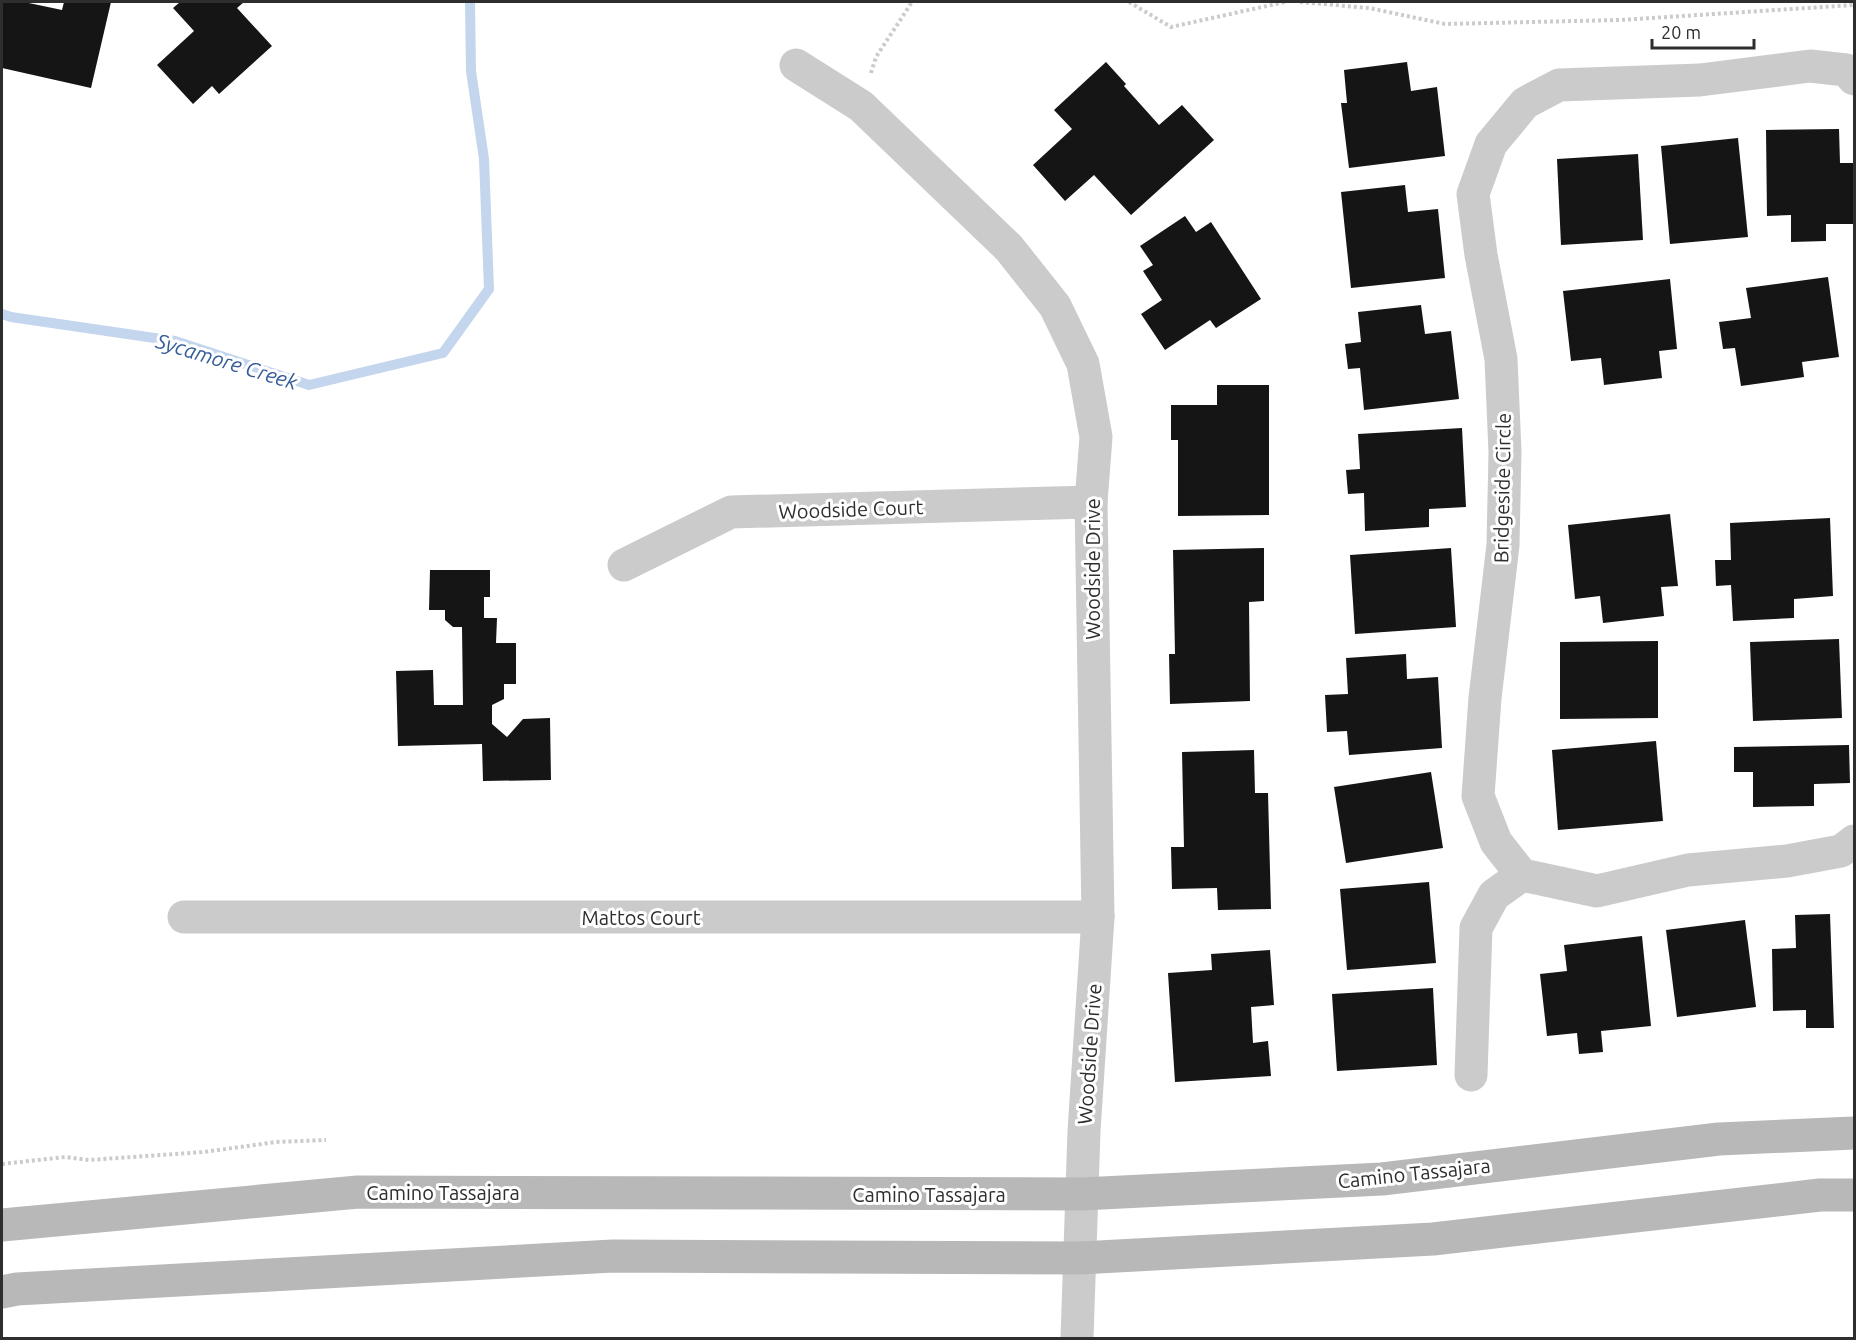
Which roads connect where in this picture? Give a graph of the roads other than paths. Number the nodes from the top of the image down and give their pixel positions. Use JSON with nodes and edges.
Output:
{"nodes":[{"id":1,"x":796,"y":65,"type":"dead end"},
{"id":2,"x":1854,"y":79,"type":"edge"},
{"id":3,"x":1090,"y":502,"type":"junction"},
{"id":4,"x":624,"y":565,"type":"dead end"},
{"id":5,"x":1854,"y":841,"type":"edge"},
{"id":6,"x":1522,"y":875,"type":"junction"},
{"id":7,"x":184,"y":917,"type":"dead end"},
{"id":8,"x":1098,"y":917,"type":"junction"},
{"id":9,"x":1471,"y":1075,"type":"dead end"},
{"id":10,"x":1854,"y":1133,"type":"edge"},
{"id":11,"x":1082,"y":1194,"type":"junction"},
{"id":12,"x":1854,"y":1195,"type":"edge"},
{"id":13,"x":2,"y":1225,"type":"edge"},
{"id":14,"x":1080,"y":1258,"type":"junction"},
{"id":15,"x":2,"y":1292,"type":"edge"},
{"id":16,"x":1077,"y":1338,"type":"edge"}],
"edges":[{"from":1,"to":3,"type":"street","name":"Woodside Drive"},
{"from":2,"to":6,"type":"street","name":"Bridgeside Circle"},
{"from":3,"to":4,"type":"street","name":"Woodside Court"},
{"from":3,"to":8,"type":"street","name":"Woodside Drive"},
{"from":5,"to":6,"type":"street"},
{"from":6,"to":9,"type":"street"},
{"from":7,"to":8,"type":"street","name":"Mattos Court"},
{"from":8,"to":11,"type":"street","name":"Woodside Drive"},
{"from":10,"to":11,"type":"main road","name":"Camino Tassajara"},
{"from":11,"to":13,"type":"main road","name":"Camino Tassajara"},
{"from":11,"to":14,"type":"street","name":"Woodside Drive"},
{"from":12,"to":14,"type":"main road"},
{"from":14,"to":15,"type":"main road"},
{"from":14,"to":16,"type":"street","name":"Woodside Drive"}]}
